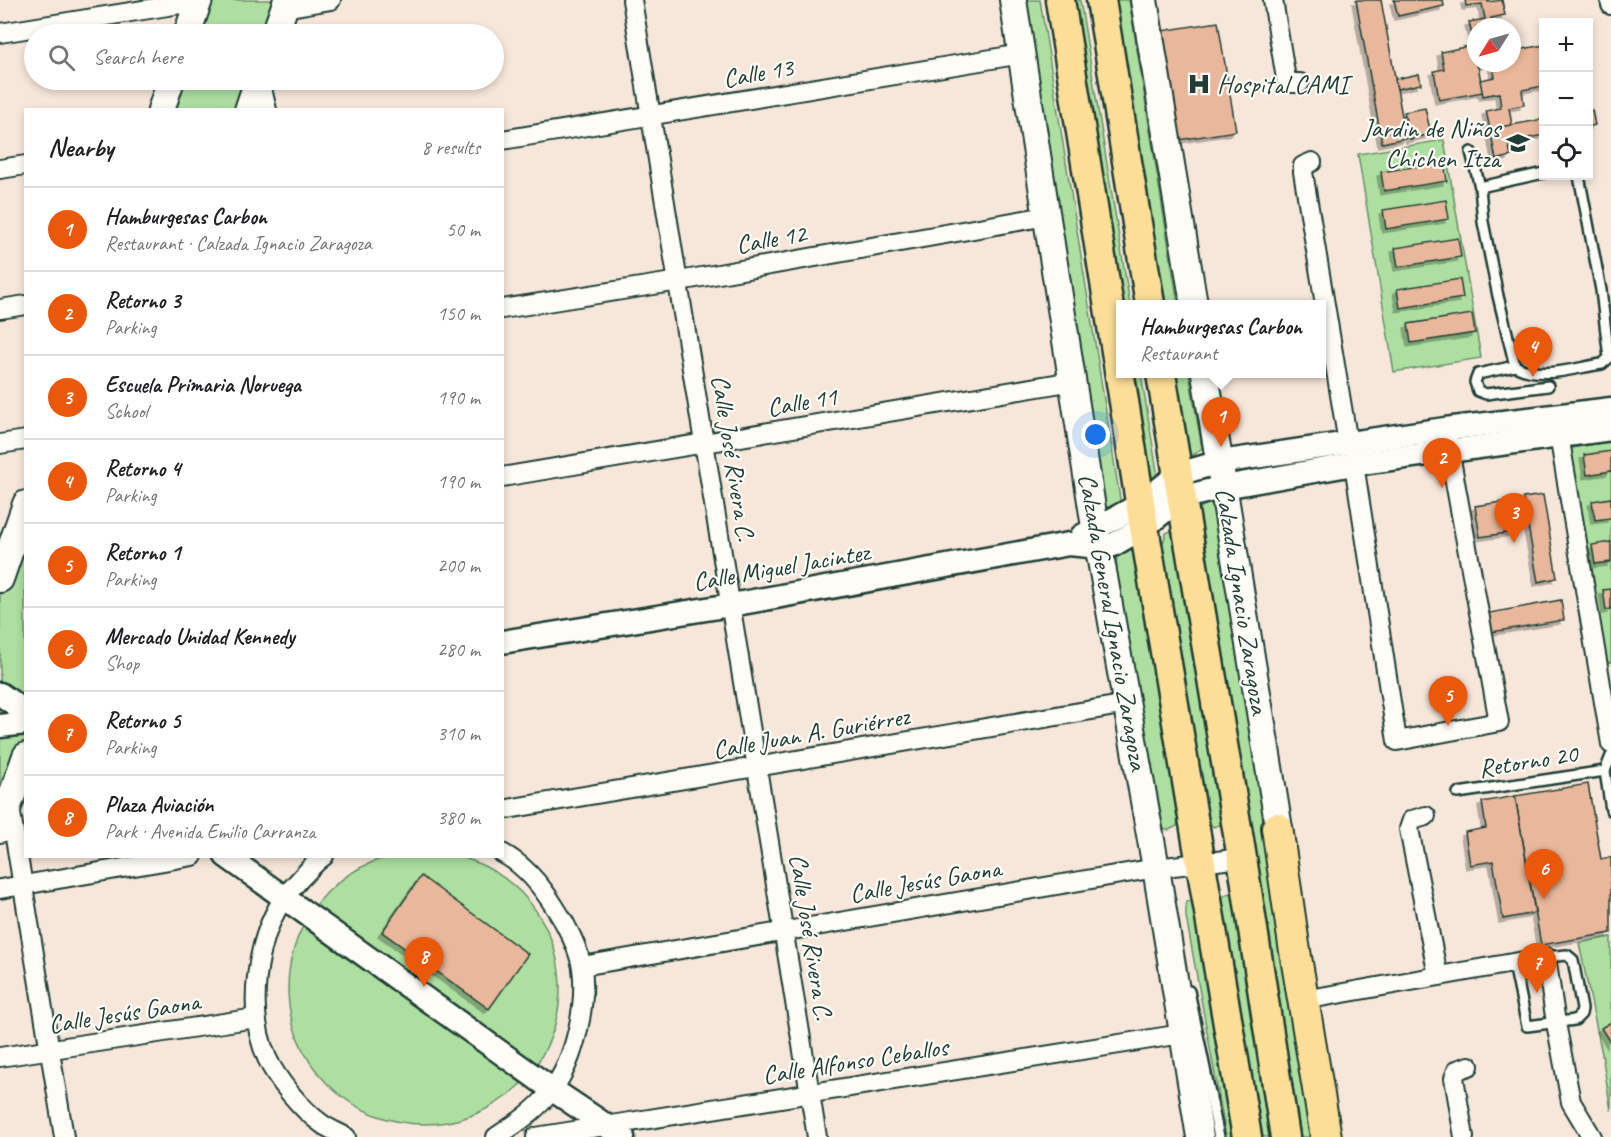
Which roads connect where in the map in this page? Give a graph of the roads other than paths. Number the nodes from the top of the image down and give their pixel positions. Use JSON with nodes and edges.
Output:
{"nodes":[{"id":1,"x":331,"y":0,"type":"edge"},
{"id":2,"x":632,"y":0,"type":"edge"},
{"id":3,"x":1014,"y":0,"type":"edge"},
{"id":4,"x":1060,"y":0,"type":"edge"},
{"id":5,"x":1101,"y":0,"type":"edge"},
{"id":6,"x":1144,"y":0,"type":"edge"},
{"id":7,"x":1273,"y":0,"type":"edge"},
{"id":8,"x":1610,"y":0,"type":"edge"},
{"id":9,"x":199,"y":1,"type":"edge"},
{"id":10,"x":286,"y":4,"type":"edge"},
{"id":11,"x":1611,"y":5,"type":"edge"},
{"id":12,"x":56,"y":24,"type":"edge"},
{"id":13,"x":191,"y":24,"type":"edge"},
{"id":14,"x":278,"y":24,"type":"edge"},
{"id":15,"x":24,"y":29,"type":"edge"},
{"id":16,"x":0,"y":33,"type":"edge"},
{"id":17,"x":1022,"y":54,"type":"junction"},
{"id":18,"x":1300,"y":83,"type":"dead end"},
{"id":19,"x":168,"y":90,"type":"edge"},
{"id":20,"x":255,"y":90,"type":"edge"},
{"id":21,"x":262,"y":90,"type":"edge"},
{"id":22,"x":162,"y":108,"type":"edge"},
{"id":23,"x":249,"y":108,"type":"edge"},
{"id":24,"x":266,"y":108,"type":"edge"},
{"id":25,"x":652,"y":117,"type":"junction"},
{"id":26,"x":504,"y":140,"type":"edge"},
{"id":27,"x":1471,"y":152,"type":"dead end"},
{"id":28,"x":1312,"y":162,"type":"dead end"},
{"id":29,"x":24,"y":165,"type":"edge"},
{"id":30,"x":0,"y":169,"type":"edge"},
{"id":31,"x":1539,"y":174,"type":"edge"},
{"id":32,"x":1580,"y":180,"type":"edge"},
{"id":33,"x":1479,"y":187,"type":"junction"},
{"id":34,"x":1047,"y":216,"type":"junction"},
{"id":35,"x":679,"y":281,"type":"junction"},
{"id":36,"x":1149,"y":300,"type":"edge"},
{"id":37,"x":1193,"y":300,"type":"edge"},
{"id":38,"x":1325,"y":300,"type":"edge"},
{"id":39,"x":24,"y":306,"type":"edge"},
{"id":40,"x":1326,"y":307,"type":"edge"},
{"id":41,"x":0,"y":309,"type":"edge"},
{"id":42,"x":504,"y":309,"type":"edge"},
{"id":43,"x":1116,"y":347,"type":"edge"},
{"id":44,"x":1515,"y":366,"type":"junction"},
{"id":45,"x":1121,"y":378,"type":"edge"},
{"id":46,"x":1162,"y":378,"type":"edge"},
{"id":47,"x":1206,"y":378,"type":"edge"},
{"id":48,"x":1073,"y":381,"type":"junction"},
{"id":49,"x":1548,"y":386,"type":"dead end"},
{"id":50,"x":1611,"y":409,"type":"edge"},
{"id":51,"x":1611,"y":429,"type":"edge"},
{"id":52,"x":1559,"y":435,"type":"junction"},
{"id":53,"x":24,"y":440,"type":"edge"},
{"id":54,"x":1447,"y":440,"type":"junction"},
{"id":55,"x":0,"y":444,"type":"edge"},
{"id":56,"x":705,"y":444,"type":"junction"},
{"id":57,"x":1351,"y":453,"type":"junction"},
{"id":58,"x":1222,"y":474,"type":"junction"},
{"id":59,"x":504,"y":477,"type":"edge"},
{"id":60,"x":1180,"y":486,"type":"junction"},
{"id":61,"x":24,"y":510,"type":"edge"},
{"id":62,"x":1143,"y":515,"type":"junction"},
{"id":63,"x":1097,"y":537,"type":"junction"},
{"id":64,"x":0,"y":579,"type":"edge"},
{"id":65,"x":731,"y":605,"type":"junction"},
{"id":66,"x":504,"y":642,"type":"edge"},
{"id":67,"x":1604,"y":671,"type":"edge"},
{"id":68,"x":0,"y":694,"type":"edge"},
{"id":69,"x":1127,"y":704,"type":"junction"},
{"id":70,"x":24,"y":711,"type":"edge"},
{"id":71,"x":24,"y":723,"type":"edge"},
{"id":72,"x":0,"y":726,"type":"edge"},
{"id":73,"x":1611,"y":744,"type":"edge"},
{"id":74,"x":1611,"y":756,"type":"edge"},
{"id":75,"x":24,"y":761,"type":"edge"},
{"id":76,"x":758,"y":768,"type":"junction"},
{"id":77,"x":1605,"y":771,"type":"junction"},
{"id":78,"x":1458,"y":793,"type":"dead end"},
{"id":79,"x":9,"y":802,"type":"junction"},
{"id":80,"x":1611,"y":804,"type":"edge"},
{"id":81,"x":504,"y":810,"type":"edge"},
{"id":82,"x":1426,"y":816,"type":"dead end"},
{"id":83,"x":1277,"y":828,"type":"junction"},
{"id":84,"x":0,"y":829,"type":"edge"},
{"id":85,"x":504,"y":854,"type":"edge"},
{"id":86,"x":182,"y":858,"type":"edge"},
{"id":87,"x":229,"y":858,"type":"edge"},
{"id":88,"x":321,"y":858,"type":"edge"},
{"id":89,"x":1242,"y":858,"type":"junction"},
{"id":90,"x":1201,"y":862,"type":"junction"},
{"id":91,"x":1156,"y":868,"type":"junction"},
{"id":92,"x":22,"y":886,"type":"junction"},
{"id":93,"x":0,"y":889,"type":"edge"},
{"id":94,"x":284,"y":898,"type":"junction"},
{"id":95,"x":783,"y":932,"type":"junction"},
{"id":96,"x":1180,"y":950,"type":"dead end"},
{"id":97,"x":1546,"y":957,"type":"junction"},
{"id":98,"x":1514,"y":964,"type":"junction"},
{"id":99,"x":582,"y":966,"type":"junction"},
{"id":100,"x":1438,"y":976,"type":"junction"},
{"id":101,"x":1187,"y":984,"type":"dead end"},
{"id":102,"x":1315,"y":998,"type":"junction"},
{"id":103,"x":256,"y":1018,"type":"junction"},
{"id":104,"x":1556,"y":1023,"type":"junction"},
{"id":105,"x":1182,"y":1034,"type":"junction"},
{"id":106,"x":48,"y":1050,"type":"junction"},
{"id":107,"x":0,"y":1057,"type":"edge"},
{"id":108,"x":1469,"y":1066,"type":"dead end"},
{"id":109,"x":552,"y":1090,"type":"junction"},
{"id":110,"x":811,"y":1094,"type":"junction"},
{"id":111,"x":1208,"y":1130,"type":"edge"},
{"id":112,"x":615,"y":1132,"type":"edge"},
{"id":113,"x":64,"y":1137,"type":"edge"},
{"id":114,"x":346,"y":1137,"type":"edge"},
{"id":115,"x":496,"y":1137,"type":"edge"},
{"id":116,"x":536,"y":1137,"type":"edge"},
{"id":117,"x":817,"y":1137,"type":"edge"},
{"id":118,"x":1246,"y":1137,"type":"edge"},
{"id":119,"x":1285,"y":1137,"type":"edge"},
{"id":120,"x":1326,"y":1137,"type":"edge"},
{"id":121,"x":1337,"y":1137,"type":"edge"},
{"id":122,"x":1464,"y":1137,"type":"edge"},
{"id":123,"x":1592,"y":1137,"type":"edge"}],
"edges":[{"from":1,"to":10,"type":"street"},
{"from":2,"to":25,"type":"street","name":"Calle José Rivera C."},
{"from":3,"to":17,"type":"main road","name":"Calzada General Ignacio Zaragoza"},
{"from":4,"to":43,"type":"main road","name":"Calzada General Ignacio Zaragoza"},
{"from":5,"to":36,"type":"main road"},
{"from":6,"to":37,"type":"main road"},
{"from":7,"to":18,"type":"street"},
{"from":8,"to":11,"type":"street"},
{"from":9,"to":12,"type":"street"},
{"from":9,"to":13,"type":"main road"},
{"from":10,"to":14,"type":"main road"},
{"from":15,"to":16,"type":"street"},
{"from":17,"to":25,"type":"street","name":"Calle 13"},
{"from":17,"to":34,"type":"main road","name":"Calzada General Ignacio Zaragoza"},
{"from":19,"to":22,"type":"main road"},
{"from":20,"to":23,"type":"main road"},
{"from":21,"to":24,"type":"street"},
{"from":25,"to":26,"type":"street","name":"Calle 13"},
{"from":25,"to":35,"type":"street","name":"Calle José Rivera C."},
{"from":27,"to":33,"type":"lane"},
{"from":28,"to":38,"type":"street"},
{"from":29,"to":30,"type":"street"},
{"from":31,"to":33,"type":"lane"},
{"from":32,"to":44,"type":"lane"},
{"from":33,"to":44,"type":"lane"},
{"from":34,"to":35,"type":"street","name":"Calle 12"},
{"from":34,"to":48,"type":"main road","name":"Calzada General Ignacio Zaragoza"},
{"from":35,"to":42,"type":"street","name":"Calle 12"},
{"from":35,"to":56,"type":"street","name":"Calle José Rivera C."},
{"from":39,"to":41,"type":"street"},
{"from":40,"to":57,"type":"street"},
{"from":44,"to":49,"type":"lane"},
{"from":45,"to":62,"type":"main road","name":"Calzada General Ignacio Zaragoza"},
{"from":46,"to":60,"type":"main road"},
{"from":47,"to":58,"type":"main road","name":"Calzada Ignacio Zaragoza"},
{"from":48,"to":56,"type":"street","name":"Calle 11"},
{"from":48,"to":63,"type":"main road","name":"Calzada General Ignacio Zaragoza"},
{"from":50,"to":54,"type":"street"},
{"from":51,"to":52,"type":"street"},
{"from":52,"to":54,"type":"street"},
{"from":52,"to":67,"type":"street"},
{"from":53,"to":55,"type":"street"},
{"from":54,"to":57,"type":"street"},
{"from":54,"to":57,"type":"street"},
{"from":56,"to":59,"type":"street","name":"Calle 11"},
{"from":56,"to":65,"type":"street","name":"Calle José Rivera C."},
{"from":57,"to":58,"type":"street"},
{"from":58,"to":60,"type":"street"},
{"from":58,"to":83,"type":"main road","name":"Calzada Ignacio Zaragoza"},
{"from":60,"to":62,"type":"street","name":"Calle Miguel Jacintez"},
{"from":60,"to":89,"type":"main road"},
{"from":61,"to":64,"type":"main road"},
{"from":62,"to":63,"type":"street","name":"Calle Miguel Jacintez"},
{"from":62,"to":90,"type":"main road","name":"Calzada General Ignacio Zaragoza"},
{"from":63,"to":65,"type":"street","name":"Calle Miguel Jacintez"},
{"from":63,"to":69,"type":"main road","name":"Calzada General Ignacio Zaragoza"},
{"from":65,"to":66,"type":"street","name":"Calle Miguel Jacintez"},
{"from":65,"to":76,"type":"street","name":"Calle José Rivera C."},
{"from":67,"to":73,"type":"street"},
{"from":68,"to":70,"type":"street"},
{"from":69,"to":76,"type":"street","name":"Calle Juan A. Guriérrez"},
{"from":69,"to":91,"type":"main road","name":"Calzada General Ignacio Zaragoza"},
{"from":71,"to":72,"type":"street"},
{"from":74,"to":77,"type":"lane"},
{"from":75,"to":79,"type":"main road"},
{"from":76,"to":81,"type":"street","name":"Calle Juan A. Guriérrez"},
{"from":76,"to":95,"type":"street","name":"Calle José Rivera C."},
{"from":77,"to":78,"type":"lane","name":"Retorno 20"},
{"from":77,"to":80,"type":"lane"},
{"from":79,"to":84,"type":"main road"},
{"from":79,"to":92,"type":"street"},
{"from":82,"to":100,"type":"street"},
{"from":83,"to":102,"type":"main road"},
{"from":83,"to":120,"type":"highway"},
{"from":85,"to":99,"type":"street"},
{"from":86,"to":92,"type":"street"},
{"from":87,"to":94,"type":"street"},
{"from":88,"to":94,"type":"street"},
{"from":89,"to":90,"type":"street","name":"Calle Jesús Gaona"},
{"from":89,"to":119,"type":"main road"},
{"from":90,"to":91,"type":"street","name":"Calle Jesús Gaona"},
{"from":90,"to":118,"type":"main road","name":"Calzada General Ignacio Zaragoza"},
{"from":91,"to":95,"type":"street","name":"Calle Jesús Gaona"},
{"from":91,"to":96,"type":"lane"},
{"from":91,"to":105,"type":"main road","name":"Calzada General Ignacio Zaragoza"},
{"from":92,"to":93,"type":"street"},
{"from":92,"to":106,"type":"street"},
{"from":94,"to":103,"type":"street"},
{"from":94,"to":109,"type":"street"},
{"from":95,"to":99,"type":"street","name":"Calle Jesús Gaona"},
{"from":95,"to":110,"type":"street","name":"Calle José Rivera C."},
{"from":97,"to":98,"type":"street"},
{"from":97,"to":104,"type":"street"},
{"from":97,"to":104,"type":"lane"},
{"from":98,"to":100,"type":"street"},
{"from":98,"to":104,"type":"lane"},
{"from":99,"to":109,"type":"street"},
{"from":100,"to":102,"type":"street"},
{"from":101,"to":111,"type":"lane"},
{"from":102,"to":121,"type":"main road"},
{"from":103,"to":106,"type":"street","name":"Calle Jesús Gaona"},
{"from":103,"to":114,"type":"street"},
{"from":104,"to":123,"type":"street"},
{"from":105,"to":110,"type":"street","name":"Calle Alfonso Ceballos"},
{"from":105,"to":111,"type":"main road","name":"Calzada General Ignacio Zaragoza"},
{"from":106,"to":107,"type":"street","name":"Calle Jesús Gaona"},
{"from":106,"to":113,"type":"street"},
{"from":108,"to":122,"type":"street"},
{"from":109,"to":112,"type":"street"},
{"from":109,"to":115,"type":"street"},
{"from":110,"to":112,"type":"street","name":"Calle Alfonso Ceballos"},
{"from":110,"to":117,"type":"street","name":"Calle José Rivera C."},
{"from":112,"to":116,"type":"street","name":"Calle Alfonso Ceballos"}]}
